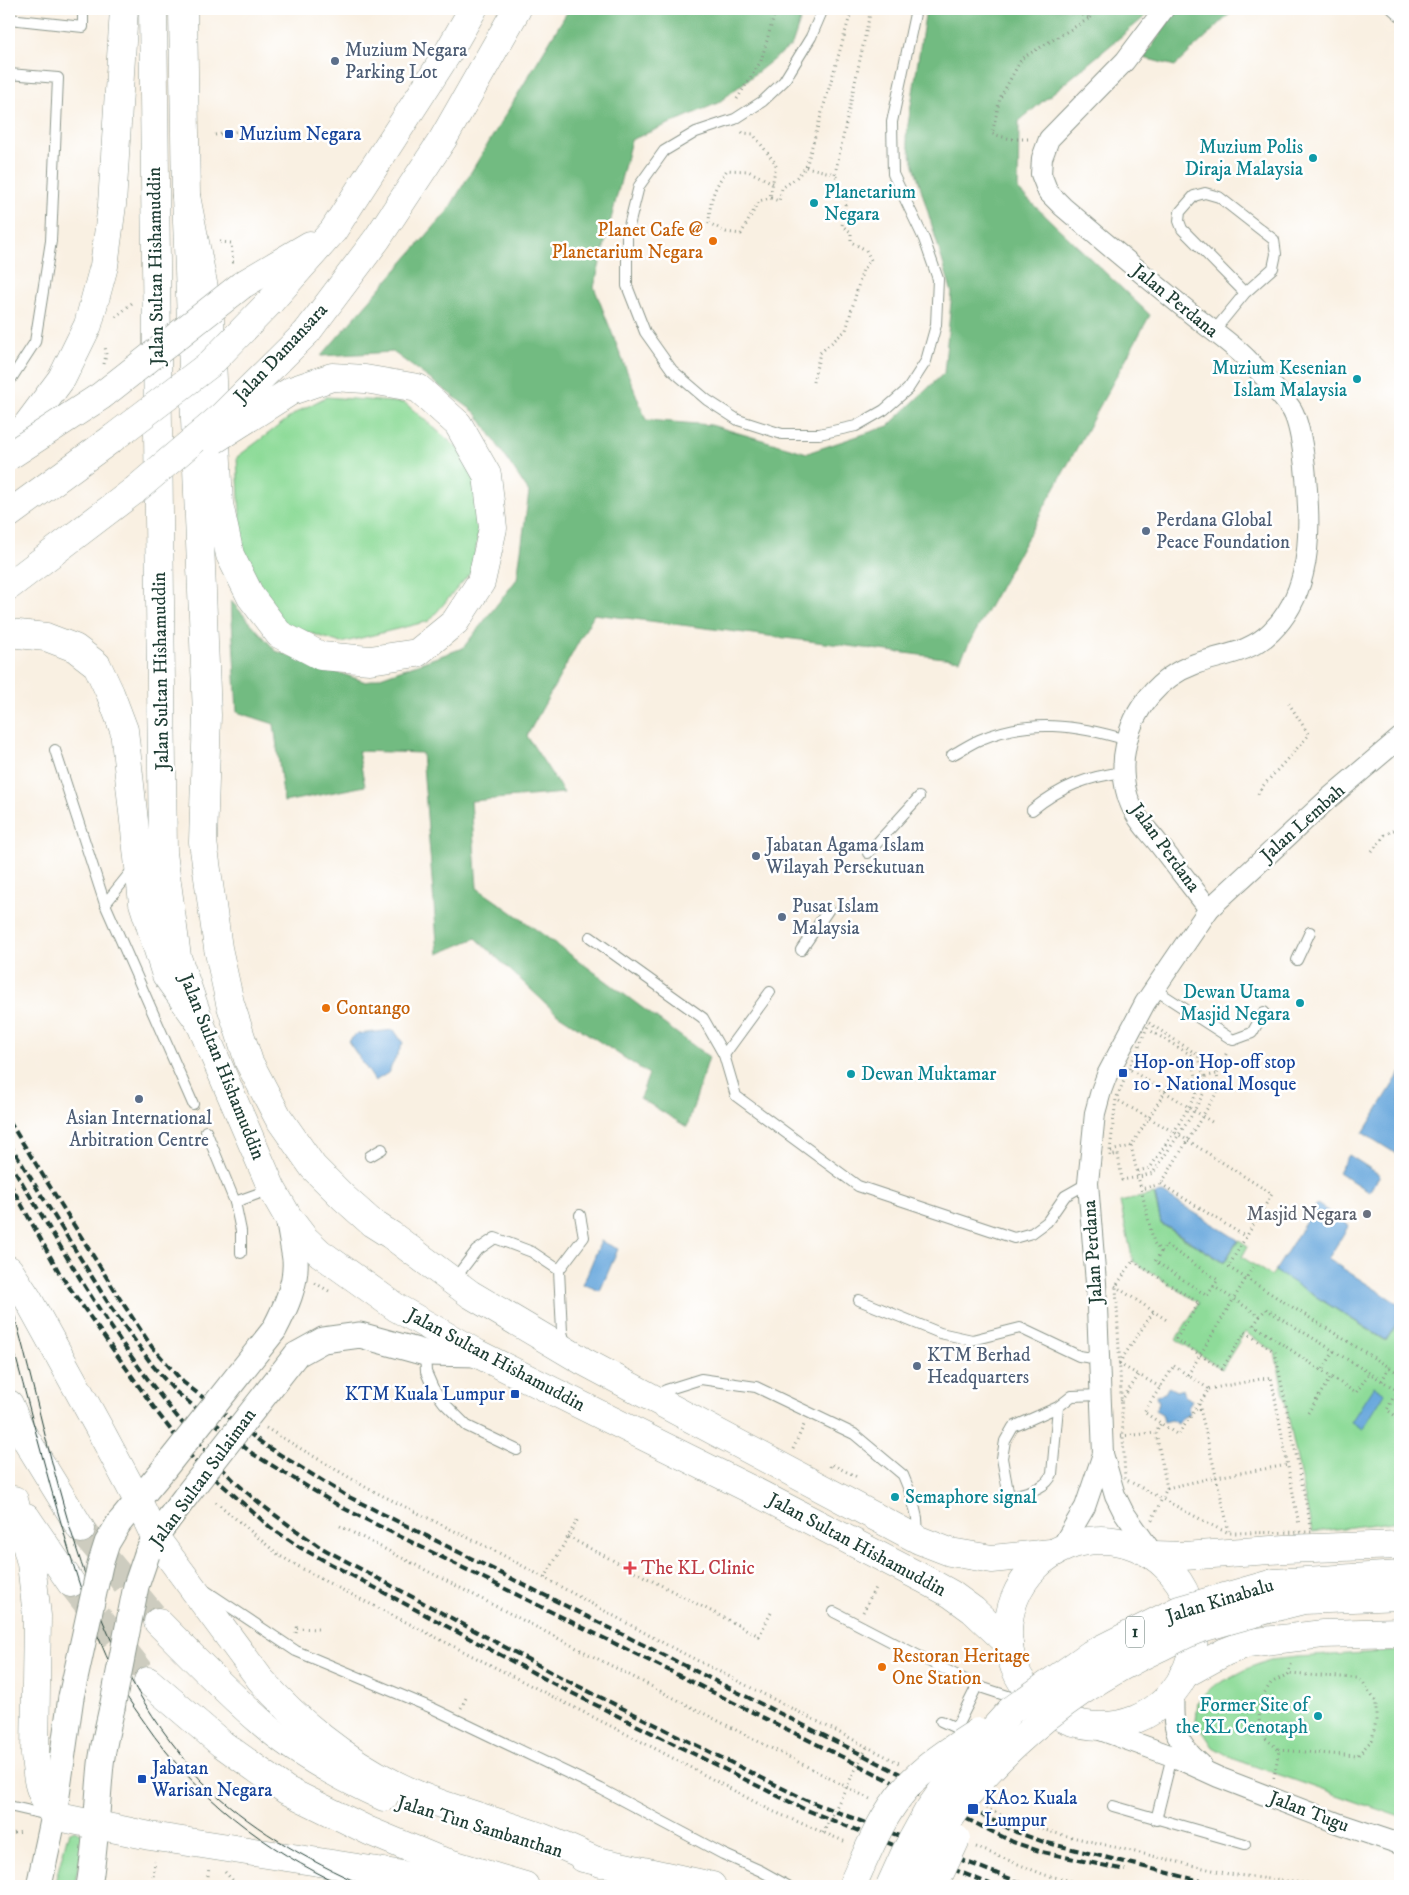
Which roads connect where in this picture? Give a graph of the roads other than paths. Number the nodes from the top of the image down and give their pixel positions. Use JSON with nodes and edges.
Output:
{"nodes":[{"id":1,"x":83,"y":9,"type":"edge"},
{"id":2,"x":124,"y":9,"type":"edge"},
{"id":3,"x":153,"y":9,"type":"edge"},
{"id":4,"x":183,"y":9,"type":"edge"},
{"id":5,"x":473,"y":9,"type":"edge"},
{"id":6,"x":517,"y":9,"type":"edge"},
{"id":7,"x":823,"y":9,"type":"edge"},
{"id":8,"x":916,"y":9,"type":"edge"},
{"id":9,"x":1164,"y":9,"type":"edge"},
{"id":10,"x":1392,"y":9,"type":"edge"},
{"id":11,"x":1400,"y":16,"type":"edge"},
{"id":12,"x":9,"y":19,"type":"edge"},
{"id":13,"x":9,"y":74,"type":"edge"},
{"id":14,"x":186,"y":196,"type":"junction"},
{"id":15,"x":333,"y":231,"type":"junction"},
{"id":16,"x":1245,"y":293,"type":"junction"},
{"id":17,"x":1213,"y":332,"type":"junction"},
{"id":18,"x":9,"y":382,"type":"edge"},
{"id":19,"x":9,"y":444,"type":"edge"},
{"id":20,"x":9,"y":456,"type":"edge"},
{"id":21,"x":135,"y":490,"type":"junction"},
{"id":22,"x":9,"y":514,"type":"edge"},
{"id":23,"x":9,"y":586,"type":"edge"},
{"id":24,"x":9,"y":633,"type":"edge"},
{"id":25,"x":1400,"y":738,"type":"edge"},
{"id":26,"x":1127,"y":740,"type":"junction"},
{"id":27,"x":55,"y":750,"type":"dead end"},
{"id":28,"x":952,"y":755,"type":"dead end"},
{"id":29,"x":1124,"y":772,"type":"junction"},
{"id":30,"x":919,"y":797,"type":"dead end"},
{"id":31,"x":1032,"y":810,"type":"dead end"},
{"id":32,"x":868,"y":853,"type":"dead end"},
{"id":33,"x":140,"y":861,"type":"junction"},
{"id":34,"x":105,"y":904,"type":"junction"},
{"id":35,"x":829,"y":909,"type":"dead end"},
{"id":36,"x":1209,"y":909,"type":"junction"},
{"id":37,"x":1310,"y":932,"type":"dead end"},
{"id":38,"x":590,"y":937,"type":"dead end"},
{"id":39,"x":801,"y":950,"type":"dead end"},
{"id":40,"x":1298,"y":960,"type":"dead end"},
{"id":41,"x":1154,"y":990,"type":"junction"},
{"id":42,"x":770,"y":992,"type":"dead end"},
{"id":43,"x":1264,"y":1012,"type":"dead end"},
{"id":44,"x":200,"y":1023,"type":"junction"},
{"id":45,"x":724,"y":1054,"type":"junction"},
{"id":46,"x":193,"y":1104,"type":"dead end"},
{"id":47,"x":206,"y":1131,"type":"dead end"},
{"id":48,"x":382,"y":1149,"type":"dead end"},
{"id":49,"x":370,"y":1156,"type":"dead end"},
{"id":50,"x":1088,"y":1183,"type":"junction"},
{"id":51,"x":272,"y":1188,"type":"junction"},
{"id":52,"x":235,"y":1202,"type":"junction"},
{"id":53,"x":580,"y":1215,"type":"dead end"},
{"id":54,"x":288,"y":1217,"type":"junction"},
{"id":55,"x":241,"y":1253,"type":"dead end"},
{"id":56,"x":9,"y":1270,"type":"edge"},
{"id":57,"x":559,"y":1270,"type":"junction"},
{"id":58,"x":452,"y":1282,"type":"junction"},
{"id":59,"x":859,"y":1300,"type":"dead end"},
{"id":60,"x":567,"y":1352,"type":"junction"},
{"id":61,"x":426,"y":1353,"type":"junction"},
{"id":62,"x":478,"y":1354,"type":"junction"},
{"id":63,"x":1111,"y":1362,"type":"junction"},
{"id":64,"x":1100,"y":1396,"type":"junction"},
{"id":65,"x":651,"y":1398,"type":"junction"},
{"id":66,"x":9,"y":1404,"type":"edge"},
{"id":67,"x":1058,"y":1407,"type":"junction"},
{"id":68,"x":517,"y":1450,"type":"dead end"},
{"id":69,"x":1103,"y":1454,"type":"junction"},
{"id":70,"x":11,"y":1496,"type":"edge"},
{"id":71,"x":138,"y":1501,"type":"junction"},
{"id":72,"x":81,"y":1529,"type":"tunnel mouth"},
{"id":73,"x":919,"y":1540,"type":"junction"},
{"id":74,"x":151,"y":1545,"type":"junction"},
{"id":75,"x":1400,"y":1545,"type":"edge"},
{"id":76,"x":1056,"y":1550,"type":"junction"},
{"id":77,"x":1154,"y":1555,"type":"junction"},
{"id":78,"x":1400,"y":1575,"type":"edge"},
{"id":79,"x":185,"y":1576,"type":"junction"},
{"id":80,"x":71,"y":1583,"type":"tunnel mouth"},
{"id":81,"x":1277,"y":1594,"type":"junction"},
{"id":82,"x":1400,"y":1596,"type":"edge"},
{"id":83,"x":834,"y":1612,"type":"dead end"},
{"id":84,"x":158,"y":1622,"type":"tunnel mouth"},
{"id":85,"x":1400,"y":1632,"type":"edge"},
{"id":86,"x":1009,"y":1644,"type":"junction"},
{"id":87,"x":148,"y":1681,"type":"tunnel mouth"},
{"id":88,"x":1178,"y":1682,"type":"junction"},
{"id":89,"x":977,"y":1686,"type":"junction"},
{"id":90,"x":1042,"y":1707,"type":"junction"},
{"id":91,"x":1010,"y":1712,"type":"junction"},
{"id":92,"x":941,"y":1721,"type":"dead end"},
{"id":93,"x":1092,"y":1727,"type":"junction"},
{"id":94,"x":956,"y":1728,"type":"junction"},
{"id":95,"x":992,"y":1756,"type":"junction"},
{"id":96,"x":1172,"y":1756,"type":"junction"},
{"id":97,"x":1218,"y":1777,"type":"junction"},
{"id":98,"x":9,"y":1806,"type":"edge"},
{"id":99,"x":1113,"y":1806,"type":"dead end"},
{"id":100,"x":54,"y":1816,"type":"junction"},
{"id":101,"x":1156,"y":1820,"type":"junction"},
{"id":102,"x":95,"y":1825,"type":"junction"},
{"id":103,"x":1244,"y":1844,"type":"dead end"},
{"id":104,"x":1400,"y":1844,"type":"edge"},
{"id":105,"x":601,"y":1863,"type":"junction"},
{"id":106,"x":39,"y":1886,"type":"edge"},
{"id":107,"x":89,"y":1886,"type":"edge"},
{"id":108,"x":474,"y":1886,"type":"edge"},
{"id":109,"x":525,"y":1886,"type":"edge"},
{"id":110,"x":712,"y":1886,"type":"edge"},
{"id":111,"x":788,"y":1886,"type":"edge"},
{"id":112,"x":852,"y":1886,"type":"edge"},
{"id":113,"x":890,"y":1886,"type":"edge"},
{"id":114,"x":912,"y":1886,"type":"edge"},
{"id":115,"x":934,"y":1886,"type":"edge"}],
"edges":[{"from":1,"to":12,"type":"lane"},
{"from":2,"to":19,"type":"main road"},
{"from":3,"to":44,"type":"main road","name":"Jalan Sultan Hishamuddin"},
{"from":4,"to":14,"type":"main road","name":"Jalan Sultan Hishamuddin"},
{"from":5,"to":15,"type":"main road"},
{"from":6,"to":21,"type":"main road","name":"Jalan Damansara","bridge":true},
{"from":7,"to":8,"type":"lane"},
{"from":9,"to":17,"type":"street","name":"Jalan Perdana"},
{"from":10,"to":11,"type":"lane"},
{"from":13,"to":18,"type":"lane"},
{"from":14,"to":21,"type":"main road","bridge":true},
{"from":14,"to":58,"type":"main road","name":"Jalan Sultan Hishamuddin"},
{"from":15,"to":20,"type":"main road","bridge":true},
{"from":15,"to":22,"type":"main road","bridge":true},
{"from":16,"to":16,"type":"lane"},
{"from":16,"to":17,"type":"lane"},
{"from":17,"to":26,"type":"street","name":"Jalan Perdana"},
{"from":21,"to":23,"type":"main road","name":"Jalan Damansara"},
{"from":24,"to":33,"type":"main road"},
{"from":25,"to":36,"type":"street","name":"Jalan Lembah"},
{"from":26,"to":28,"type":"lane"},
{"from":26,"to":29,"type":"street","name":"Jalan Perdana"},
{"from":27,"to":34,"type":"lane"},
{"from":29,"to":31,"type":"lane"},
{"from":29,"to":36,"type":"street","name":"Jalan Perdana"},
{"from":30,"to":32,"type":"lane"},
{"from":33,"to":34,"type":"lane"},
{"from":33,"to":44,"type":"main road"},
{"from":34,"to":46,"type":"lane"},
{"from":35,"to":39,"type":"lane"},
{"from":36,"to":41,"type":"street","name":"Jalan Perdana"},
{"from":37,"to":40,"type":"lane"},
{"from":38,"to":45,"type":"lane"},
{"from":41,"to":43,"type":"lane"},
{"from":41,"to":50,"type":"street","name":"Jalan Perdana"},
{"from":42,"to":45,"type":"lane"},
{"from":44,"to":51,"type":"main road","name":"Jalan Sultan Hishamuddin"},
{"from":45,"to":50,"type":"lane"},
{"from":47,"to":52,"type":"lane"},
{"from":48,"to":49,"type":"lane"},
{"from":50,"to":63,"type":"street","name":"Jalan Perdana"},
{"from":51,"to":52,"type":"lane"},
{"from":51,"to":54,"type":"main road","name":"Jalan Sultan Hishamuddin"},
{"from":52,"to":55,"type":"lane"},
{"from":53,"to":57,"type":"lane"},
{"from":54,"to":62,"type":"main road","name":"Jalan Sultan Hishamuddin"},
{"from":54,"to":71,"type":"street","name":"Jalan Sultan Sulaiman","bridge":true},
{"from":56,"to":71,"type":"main road"},
{"from":57,"to":58,"type":"lane"},
{"from":57,"to":60,"type":"lane"},
{"from":58,"to":60,"type":"main road","name":"Jalan Sultan Hishamuddin"},
{"from":59,"to":63,"type":"lane"},
{"from":60,"to":65,"type":"main road","name":"Jalan Sultan Hishamuddin"},
{"from":61,"to":62,"type":"street","name":"Jalan Sultan Sulaiman"},
{"from":61,"to":68,"type":"lane"},
{"from":61,"to":74,"type":"street","name":"Jalan Sultan Sulaiman","bridge":true},
{"from":62,"to":86,"type":"main road","name":"Jalan Sultan Hishamuddin"},
{"from":63,"to":64,"type":"street","name":"Jalan Perdana"},
{"from":64,"to":67,"type":"lane"},
{"from":64,"to":69,"type":"street","name":"Jalan Perdana"},
{"from":65,"to":73,"type":"main road","name":"Jalan Sultan Hishamuddin"},
{"from":65,"to":73,"type":"lane"},
{"from":66,"to":72,"type":"main road"},
{"from":67,"to":67,"type":"lane"},
{"from":69,"to":76,"type":"street","name":"Jalan Perdana"},
{"from":69,"to":77,"type":"street","name":"Jalan Perdana"},
{"from":70,"to":80,"type":"main road"},
{"from":70,"to":100,"type":"main road"},
{"from":71,"to":74,"type":"main road"},
{"from":71,"to":100,"type":"street","name":"Jalan Sultan Sulaiman","bridge":true},
{"from":73,"to":76,"type":"main road","name":"Jalan Sultan Hishamuddin"},
{"from":74,"to":79,"type":"main road"},
{"from":74,"to":102,"type":"street","name":"Jalan Sultan Sulaiman","bridge":true},
{"from":75,"to":77,"type":"main road"},
{"from":76,"to":77,"type":"main road"},
{"from":76,"to":86,"type":"main road"},
{"from":77,"to":88,"type":"main road"},
{"from":78,"to":81,"type":"main road","name":"Jalan Kinabalu","number":"1"},
{"from":79,"to":105,"type":"main road"},
{"from":79,"to":111,"type":"lane"},
{"from":81,"to":82,"type":"main road","name":"Jalan Kinabalu","number":"1"},
{"from":81,"to":91,"type":"main road","name":"Jalan Kinabalu","number":"1","bridge":true},
{"from":81,"to":95,"type":"main road","name":"Jalan Kinabalu","number":"1","bridge":true},
{"from":83,"to":89,"type":"lane"},
{"from":84,"to":105,"type":"main road","name":"Jalan Tun Sambanthan"},
{"from":85,"to":88,"type":"main road"},
{"from":86,"to":90,"type":"main road"},
{"from":87,"to":109,"type":"main road","name":"Jalan Tun Sambanthan"},
{"from":88,"to":93,"type":"main road"},
{"from":88,"to":97,"type":"street","name":"Jalan Tugu"},
{"from":89,"to":90,"type":"lane"},
{"from":89,"to":94,"type":"lane"},
{"from":90,"to":93,"type":"main road"},
{"from":91,"to":112,"type":"main road","bridge":true},
{"from":91,"to":113,"type":"main road","name":"Jalan Kinabalu","number":"1","bridge":true},
{"from":92,"to":94,"type":"lane"},
{"from":93,"to":96,"type":"street","name":"Jalan Tugu"},
{"from":94,"to":95,"type":"lane"},
{"from":95,"to":114,"type":"main road","name":"Jalan Kinabalu","number":"1","bridge":true},
{"from":95,"to":115,"type":"main road","bridge":true},
{"from":96,"to":97,"type":"street","name":"Jalan Tugu"},
{"from":96,"to":101,"type":"lane"},
{"from":97,"to":104,"type":"street","name":"Jalan Tugu"},
{"from":98,"to":100,"type":"lane"},
{"from":99,"to":101,"type":"lane"},
{"from":100,"to":102,"type":"main road"},
{"from":100,"to":106,"type":"street","name":"Jalan Sultan Sulaiman"},
{"from":101,"to":103,"type":"lane"},
{"from":102,"to":107,"type":"street","name":"Jalan Sultan Sulaiman"},
{"from":102,"to":108,"type":"main road"},
{"from":105,"to":110,"type":"main road","name":"Jalan Tun Sambanthan"}]}
